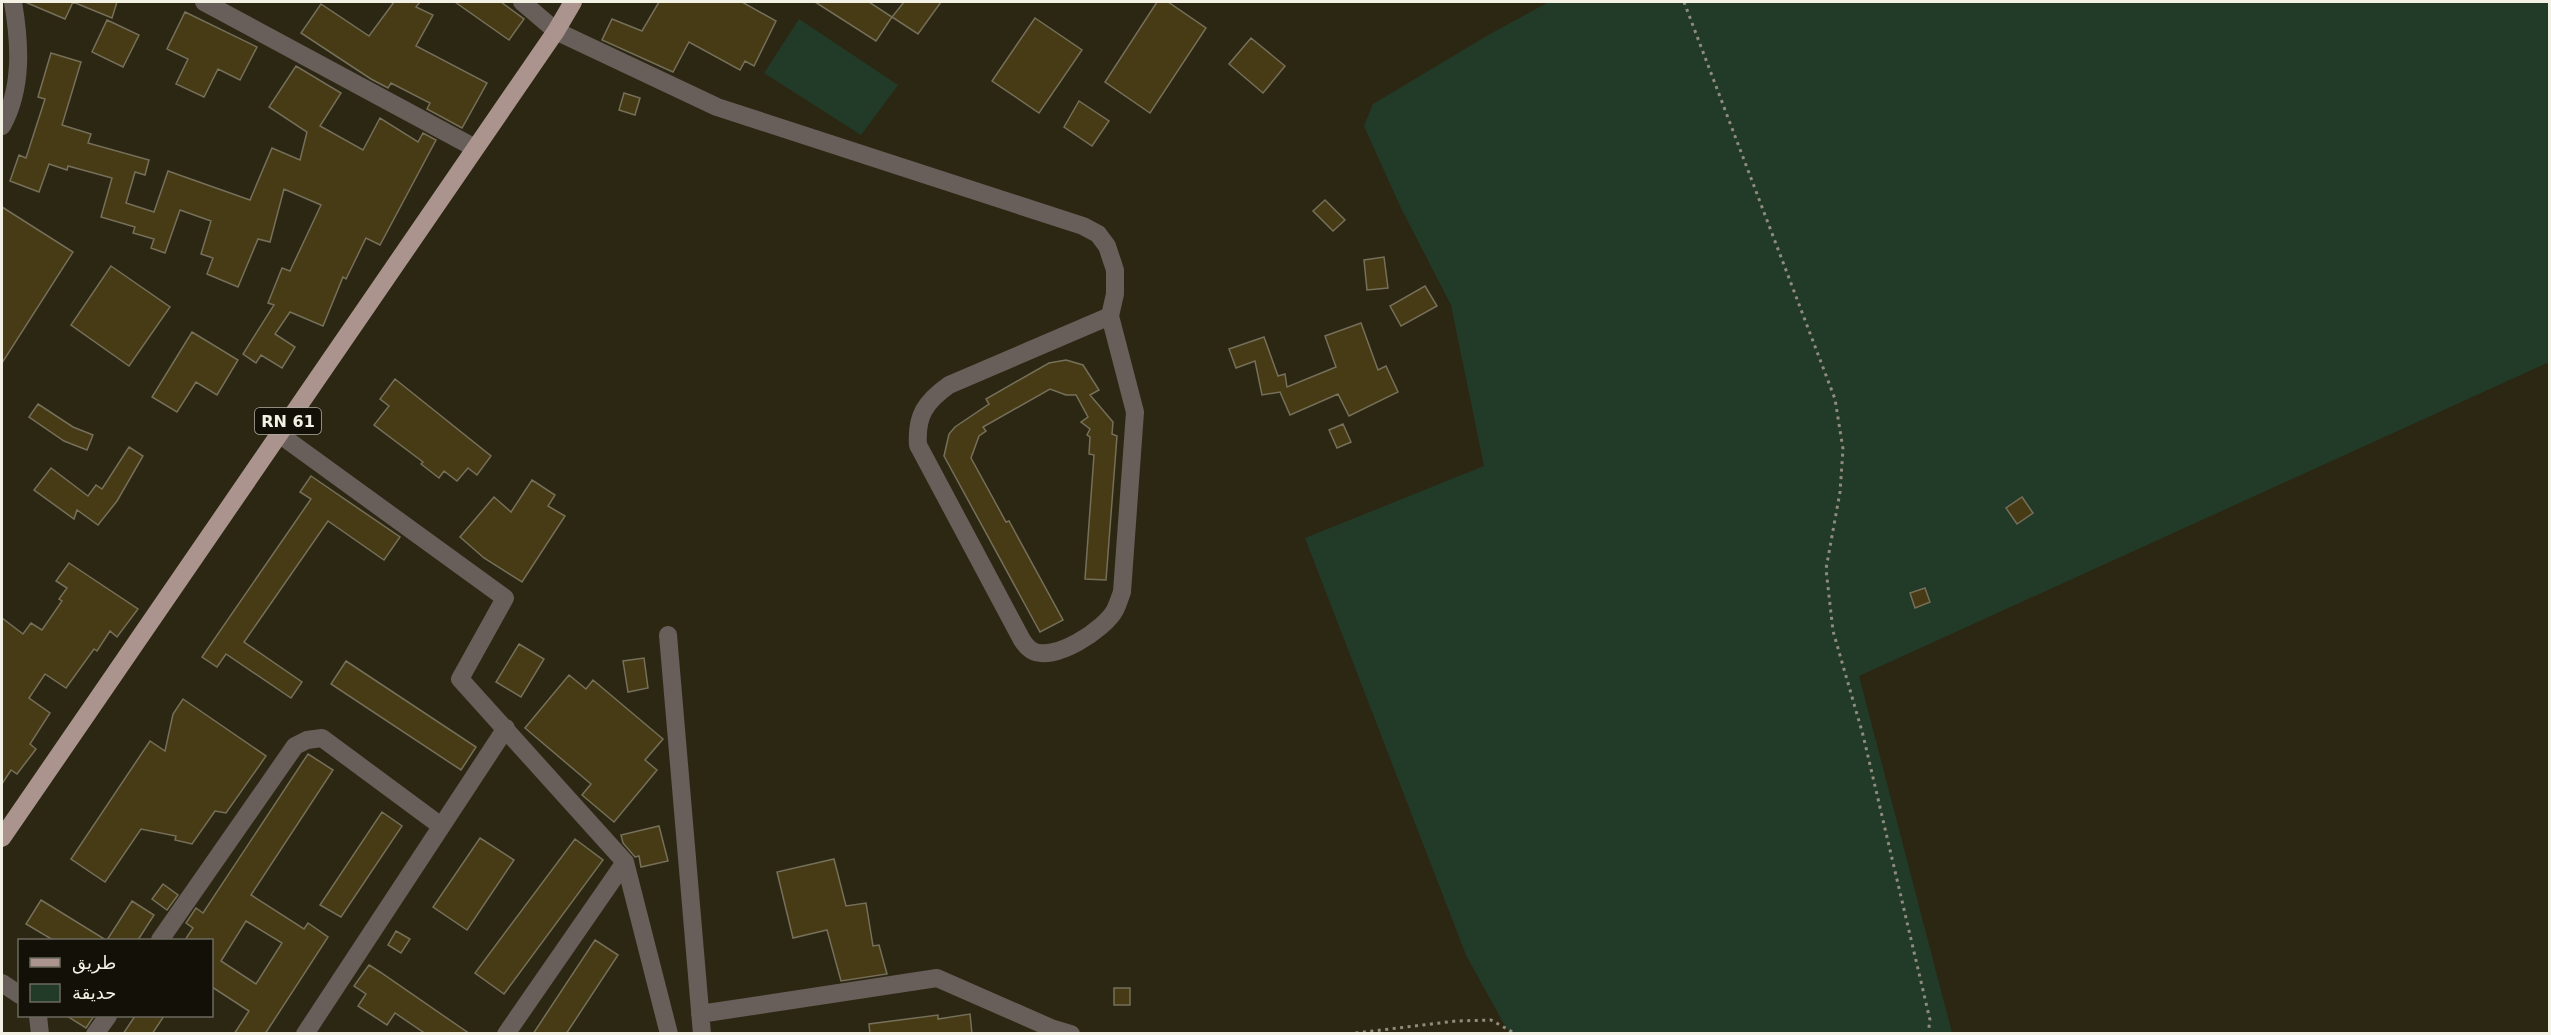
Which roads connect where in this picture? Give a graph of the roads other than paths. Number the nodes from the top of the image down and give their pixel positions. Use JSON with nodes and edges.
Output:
{"nodes":[{"id":1,"x":13,"y":2,"type":"edge"},
{"id":2,"x":204,"y":2,"type":"edge"},
{"id":3,"x":522,"y":2,"type":"edge"},
{"id":4,"x":573,"y":2,"type":"edge"},
{"id":5,"x":556,"y":32,"type":"junction"},
{"id":6,"x":4,"y":118,"type":"edge"},
{"id":7,"x":475,"y":148,"type":"junction"},
{"id":8,"x":1110,"y":316,"type":"junction"},
{"id":9,"x":279,"y":434,"type":"junction"},
{"id":10,"x":668,"y":635,"type":"dead end"},
{"id":11,"x":506,"y":728,"type":"junction"},
{"id":12,"x":441,"y":826,"type":"junction"},
{"id":13,"x":2,"y":838,"type":"edge"},
{"id":14,"x":625,"y":862,"type":"junction"},
{"id":15,"x":161,"y":939,"type":"edge"},
{"id":16,"x":2,"y":983,"type":"edge"},
{"id":17,"x":18,"y":994,"type":"edge"},
{"id":18,"x":700,"y":1014,"type":"junction"},
{"id":19,"x":38,"y":1017,"type":"edge"},
{"id":20,"x":107,"y":1017,"type":"edge"},
{"id":21,"x":40,"y":1034,"type":"edge"},
{"id":22,"x":95,"y":1034,"type":"edge"},
{"id":23,"x":305,"y":1034,"type":"edge"},
{"id":24,"x":506,"y":1034,"type":"edge"},
{"id":25,"x":669,"y":1034,"type":"edge"},
{"id":26,"x":702,"y":1034,"type":"edge"},
{"id":27,"x":1071,"y":1034,"type":"edge"}],
"edges":[{"from":1,"to":6,"type":"street"},
{"from":2,"to":7,"type":"street"},
{"from":3,"to":5,"type":"street"},
{"from":4,"to":5,"type":"main road","number":"RN 61"},
{"from":5,"to":7,"type":"main road","number":"RN 61"},
{"from":5,"to":8,"type":"street"},
{"from":7,"to":9,"type":"main road","number":"RN 61"},
{"from":8,"to":8,"type":"street"},
{"from":9,"to":11,"type":"street"},
{"from":9,"to":13,"type":"main road","number":"RN 61"},
{"from":10,"to":18,"type":"street"},
{"from":11,"to":12,"type":"street"},
{"from":11,"to":14,"type":"street"},
{"from":12,"to":15,"type":"street"},
{"from":12,"to":23,"type":"street"},
{"from":14,"to":24,"type":"street"},
{"from":14,"to":25,"type":"street"},
{"from":16,"to":17,"type":"street"},
{"from":18,"to":26,"type":"street"},
{"from":18,"to":27,"type":"street"},
{"from":19,"to":21,"type":"street"},
{"from":20,"to":22,"type":"street"}]}
